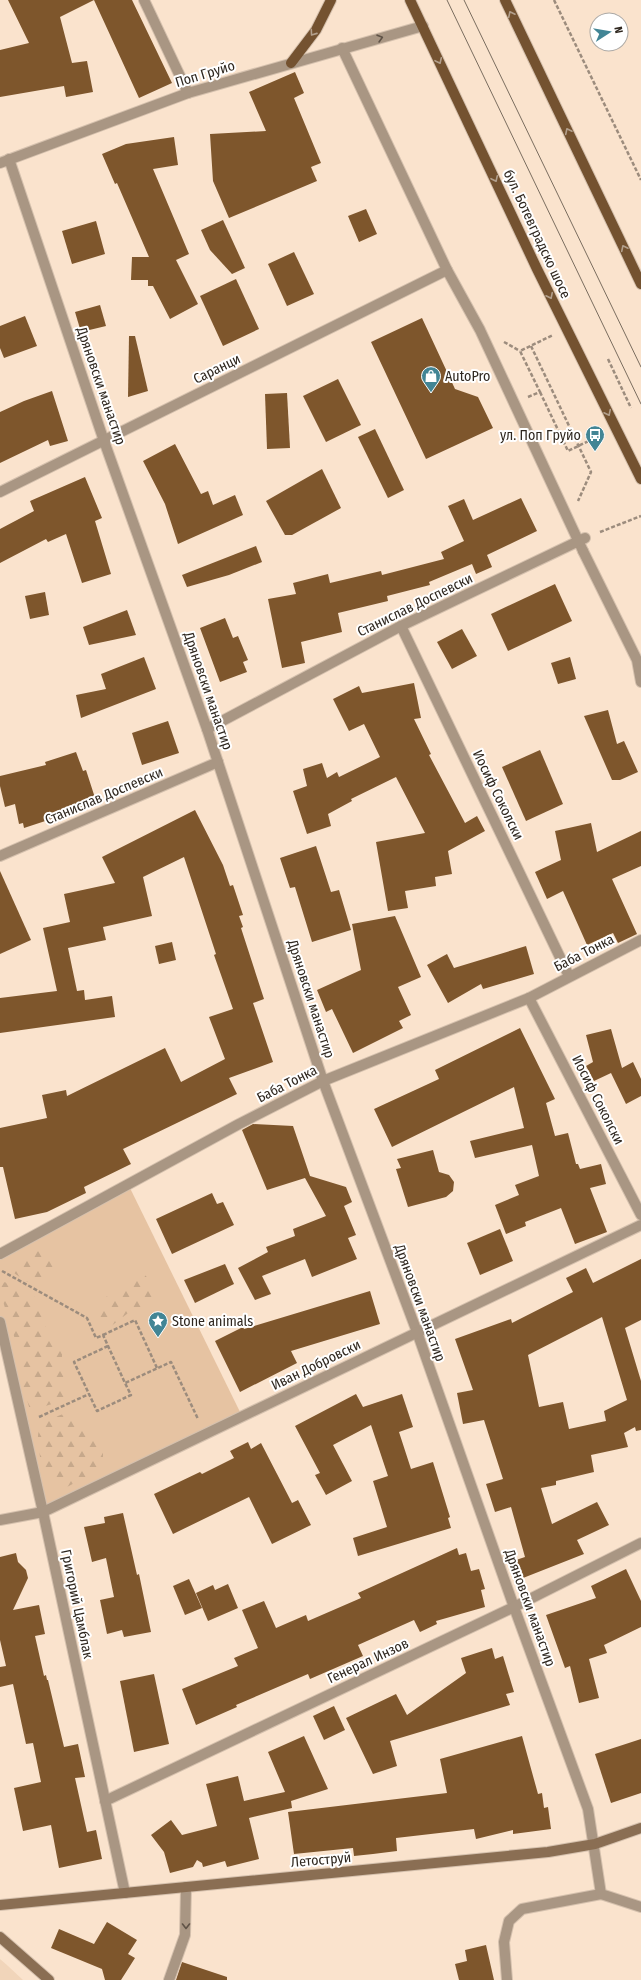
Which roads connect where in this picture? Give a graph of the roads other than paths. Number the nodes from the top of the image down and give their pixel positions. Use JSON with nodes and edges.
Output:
{"nodes":[{"id":1,"x":144,"y":0,"type":"edge"},
{"id":2,"x":331,"y":0,"type":"edge"},
{"id":3,"x":410,"y":0,"type":"edge"},
{"id":4,"x":505,"y":0,"type":"edge"},
{"id":5,"x":423,"y":26,"type":"junction"},
{"id":6,"x":342,"y":48,"type":"junction"},
{"id":7,"x":291,"y":63,"type":"junction"},
{"id":8,"x":188,"y":93,"type":"junction"},
{"id":9,"x":5,"y":161,"type":"edge"},
{"id":10,"x":447,"y":270,"type":"junction"},
{"id":11,"x":641,"y":284,"type":"edge"},
{"id":12,"x":104,"y":441,"type":"junction"},
{"id":13,"x":641,"y":479,"type":"edge"},
{"id":14,"x":0,"y":492,"type":"edge"},
{"id":15,"x":581,"y":540,"type":"junction"},
{"id":16,"x":401,"y":626,"type":"junction"},
{"id":17,"x":641,"y":682,"type":"edge"},
{"id":18,"x":207,"y":729,"type":"junction"},
{"id":19,"x":218,"y":762,"type":"junction"},
{"id":20,"x":0,"y":856,"type":"edge"},
{"id":21,"x":641,"y":940,"type":"edge"},
{"id":22,"x":569,"y":976,"type":"junction"},
{"id":23,"x":529,"y":998,"type":"junction"},
{"id":24,"x":323,"y":1081,"type":"junction"},
{"id":25,"x":641,"y":1216,"type":"edge"},
{"id":26,"x":641,"y":1225,"type":"edge"},
{"id":27,"x":0,"y":1254,"type":"edge"},
{"id":28,"x":0,"y":1322,"type":"edge"},
{"id":29,"x":417,"y":1332,"type":"junction"},
{"id":30,"x":43,"y":1512,"type":"junction"},
{"id":31,"x":0,"y":1520,"type":"edge"},
{"id":32,"x":641,"y":1543,"type":"edge"},
{"id":33,"x":514,"y":1607,"type":"junction"},
{"id":34,"x":105,"y":1801,"type":"junction"},
{"id":35,"x":641,"y":1828,"type":"edge"},
{"id":36,"x":595,"y":1844,"type":"junction"},
{"id":37,"x":186,"y":1887,"type":"junction"},
{"id":38,"x":125,"y":1893,"type":"junction"},
{"id":39,"x":601,"y":1894,"type":"junction"},
{"id":40,"x":0,"y":1905,"type":"edge"},
{"id":41,"x":641,"y":1907,"type":"edge"},
{"id":42,"x":0,"y":1937,"type":"edge"},
{"id":43,"x":49,"y":1980,"type":"edge"},
{"id":44,"x":169,"y":1980,"type":"edge"},
{"id":45,"x":507,"y":1980,"type":"edge"}],
"edges":[{"from":1,"to":8,"type":"street"},
{"from":2,"to":7,"type":"main road","one_way":true},
{"from":3,"to":5,"type":"main road","name":"бул. Ботевградско шосе"},
{"from":11,"to":4,"type":"main road","one_way":true},
{"from":6,"to":5,"type":"street","name":"Поп Груйо","one_way":true},
{"from":5,"to":13,"type":"main road","name":"бул. Ботевградско шосе","one_way":true},
{"from":6,"to":7,"type":"street","name":"Поп Груйо"},
{"from":6,"to":10,"type":"street"},
{"from":7,"to":8,"type":"street","name":"Поп Груйо"},
{"from":8,"to":9,"type":"street","name":"Поп Груйо"},
{"from":9,"to":12,"type":"street","name":"Дряновски манастир"},
{"from":10,"to":12,"type":"street","name":"Саранци"},
{"from":10,"to":15,"type":"street"},
{"from":12,"to":14,"type":"street","name":"Саранци"},
{"from":12,"to":18,"type":"street","name":"Дряновски манастир"},
{"from":15,"to":16,"type":"street","name":"Станислав Доспевски"},
{"from":15,"to":17,"type":"street"},
{"from":16,"to":18,"type":"street","name":"Станислав Доспевски"},
{"from":16,"to":22,"type":"street","name":"Иосиф Соколски"},
{"from":18,"to":19,"type":"street","name":"Дряновски манастир"},
{"from":19,"to":20,"type":"street","name":"Станислав Доспевски"},
{"from":19,"to":24,"type":"street","name":"Дряновски манастир"},
{"from":21,"to":22,"type":"street","name":"Баба Тонка"},
{"from":22,"to":23,"type":"street","name":"Баба Тонка"},
{"from":23,"to":24,"type":"street","name":"Баба Тонка"},
{"from":23,"to":25,"type":"street","name":"Иосиф Соколски"},
{"from":24,"to":27,"type":"street","name":"Баба Тонка"},
{"from":24,"to":29,"type":"street","name":"Дряновски манастир"},
{"from":26,"to":29,"type":"street","name":"Иван Добровски"},
{"from":28,"to":30,"type":"street","name":"Григорий Цамблак"},
{"from":29,"to":30,"type":"street","name":"Иван Добровски"},
{"from":29,"to":33,"type":"street","name":"Дряновски манастир"},
{"from":30,"to":31,"type":"street","name":"Иван Добровски"},
{"from":30,"to":34,"type":"street","name":"Григорий Цамблак"},
{"from":32,"to":33,"type":"street","name":"Генерал Инзов"},
{"from":33,"to":34,"type":"street","name":"Генерал Инзов"},
{"from":33,"to":36,"type":"street","name":"Дряновски манастир"},
{"from":34,"to":38,"type":"street","name":"Григорий Цамблак"},
{"from":35,"to":36,"type":"street","name":"Летоструй"},
{"from":36,"to":37,"type":"street","name":"Летоструй"},
{"from":36,"to":39,"type":"street","name":"Дряновски манастир"},
{"from":37,"to":38,"type":"street","name":"Летоструй"},
{"from":37,"to":44,"type":"street","one_way":true},
{"from":38,"to":40,"type":"street","name":"Летоструй"},
{"from":39,"to":41,"type":"street"},
{"from":39,"to":45,"type":"street"},
{"from":42,"to":43,"type":"street"}]}
